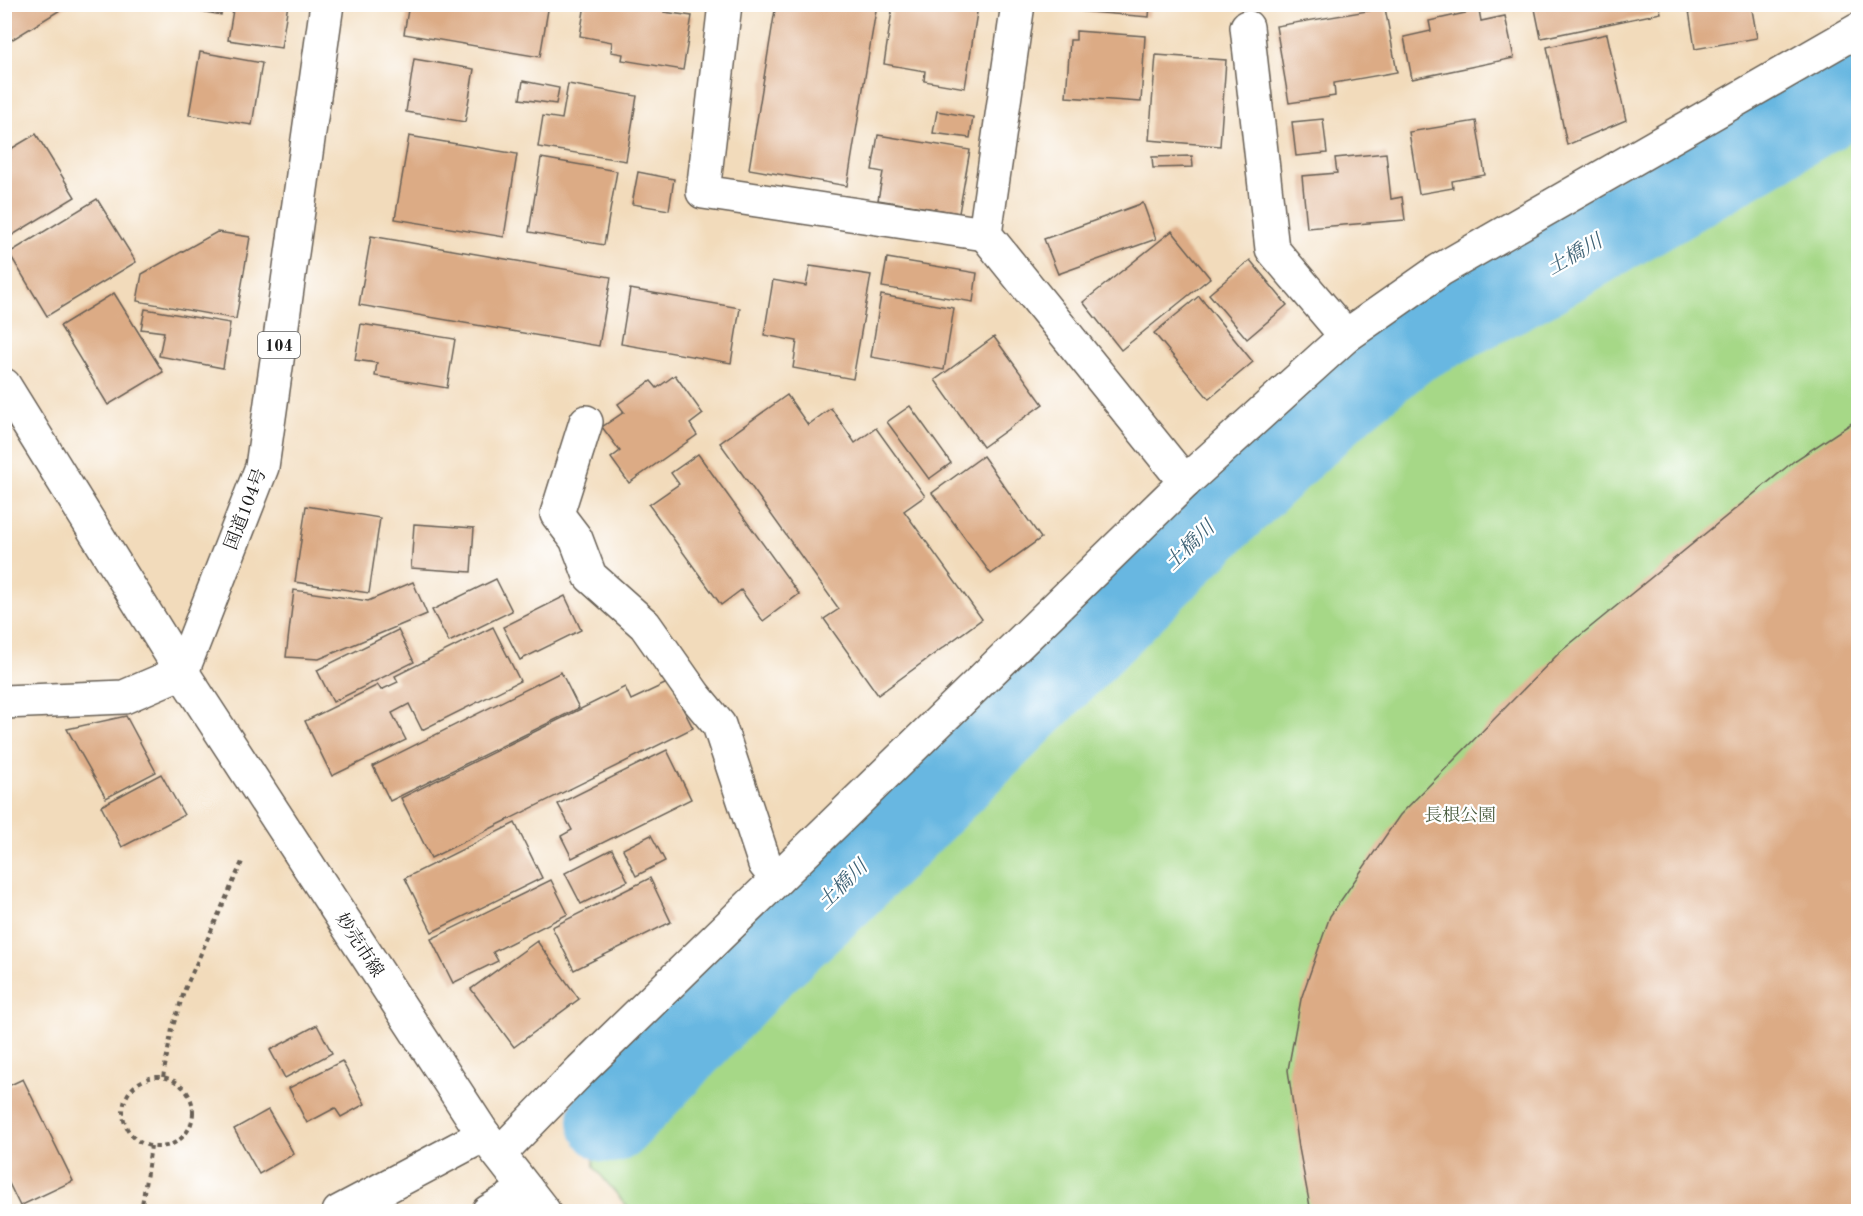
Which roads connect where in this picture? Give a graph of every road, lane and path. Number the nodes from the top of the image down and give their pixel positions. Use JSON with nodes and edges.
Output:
{"nodes":[{"id":1,"x":327,"y":4,"type":"edge"},
{"id":2,"x":725,"y":4,"type":"edge"},
{"id":3,"x":1018,"y":4,"type":"edge"},
{"id":4,"x":1247,"y":27,"type":"dead end"},
{"id":5,"x":1858,"y":30,"type":"edge"},
{"id":6,"x":985,"y":234,"type":"junction"},
{"id":7,"x":1346,"y":336,"type":"junction"},
{"id":8,"x":4,"y":385,"type":"edge"},
{"id":9,"x":586,"y":422,"type":"dead end"},
{"id":10,"x":1185,"y":482,"type":"junction"},
{"id":11,"x":183,"y":672,"type":"junction"},
{"id":12,"x":4,"y":702,"type":"edge"},
{"id":13,"x":242,"y":862,"type":"dead end"},
{"id":14,"x":777,"y":879,"type":"junction"},
{"id":15,"x":164,"y":1077,"type":"junction"},
{"id":16,"x":492,"y":1144,"type":"junction"},
{"id":17,"x":151,"y":1146,"type":"junction"},
{"id":18,"x":535,"y":1200,"type":"edge"},
{"id":19,"x":141,"y":1212,"type":"edge"},
{"id":20,"x":339,"y":1212,"type":"edge"},
{"id":21,"x":488,"y":1212,"type":"edge"}],
"edges":[{"from":1,"to":11,"type":"main road","name":"国道104号","number":"104"},
{"from":2,"to":6,"type":"main road"},
{"from":3,"to":6,"type":"main road"},
{"from":4,"to":7,"type":"main road"},
{"from":5,"to":7,"type":"main road"},
{"from":6,"to":10,"type":"main road"},
{"from":7,"to":10,"type":"main road"},
{"from":8,"to":11,"type":"main road"},
{"from":9,"to":14,"type":"main road"},
{"from":10,"to":14,"type":"main road"},
{"from":11,"to":12,"type":"main road"},
{"from":11,"to":16,"type":"main road","name":"妙売市線"},
{"from":13,"to":15,"type":"path"},
{"from":14,"to":16,"type":"main road"},
{"from":15,"to":17,"type":"path"},
{"from":15,"to":17,"type":"path"},
{"from":16,"to":18,"type":"main road","name":"妙売市線"},
{"from":16,"to":20,"type":"main road"},
{"from":17,"to":19,"type":"path"},
{"from":18,"to":21,"type":"main road"}]}
